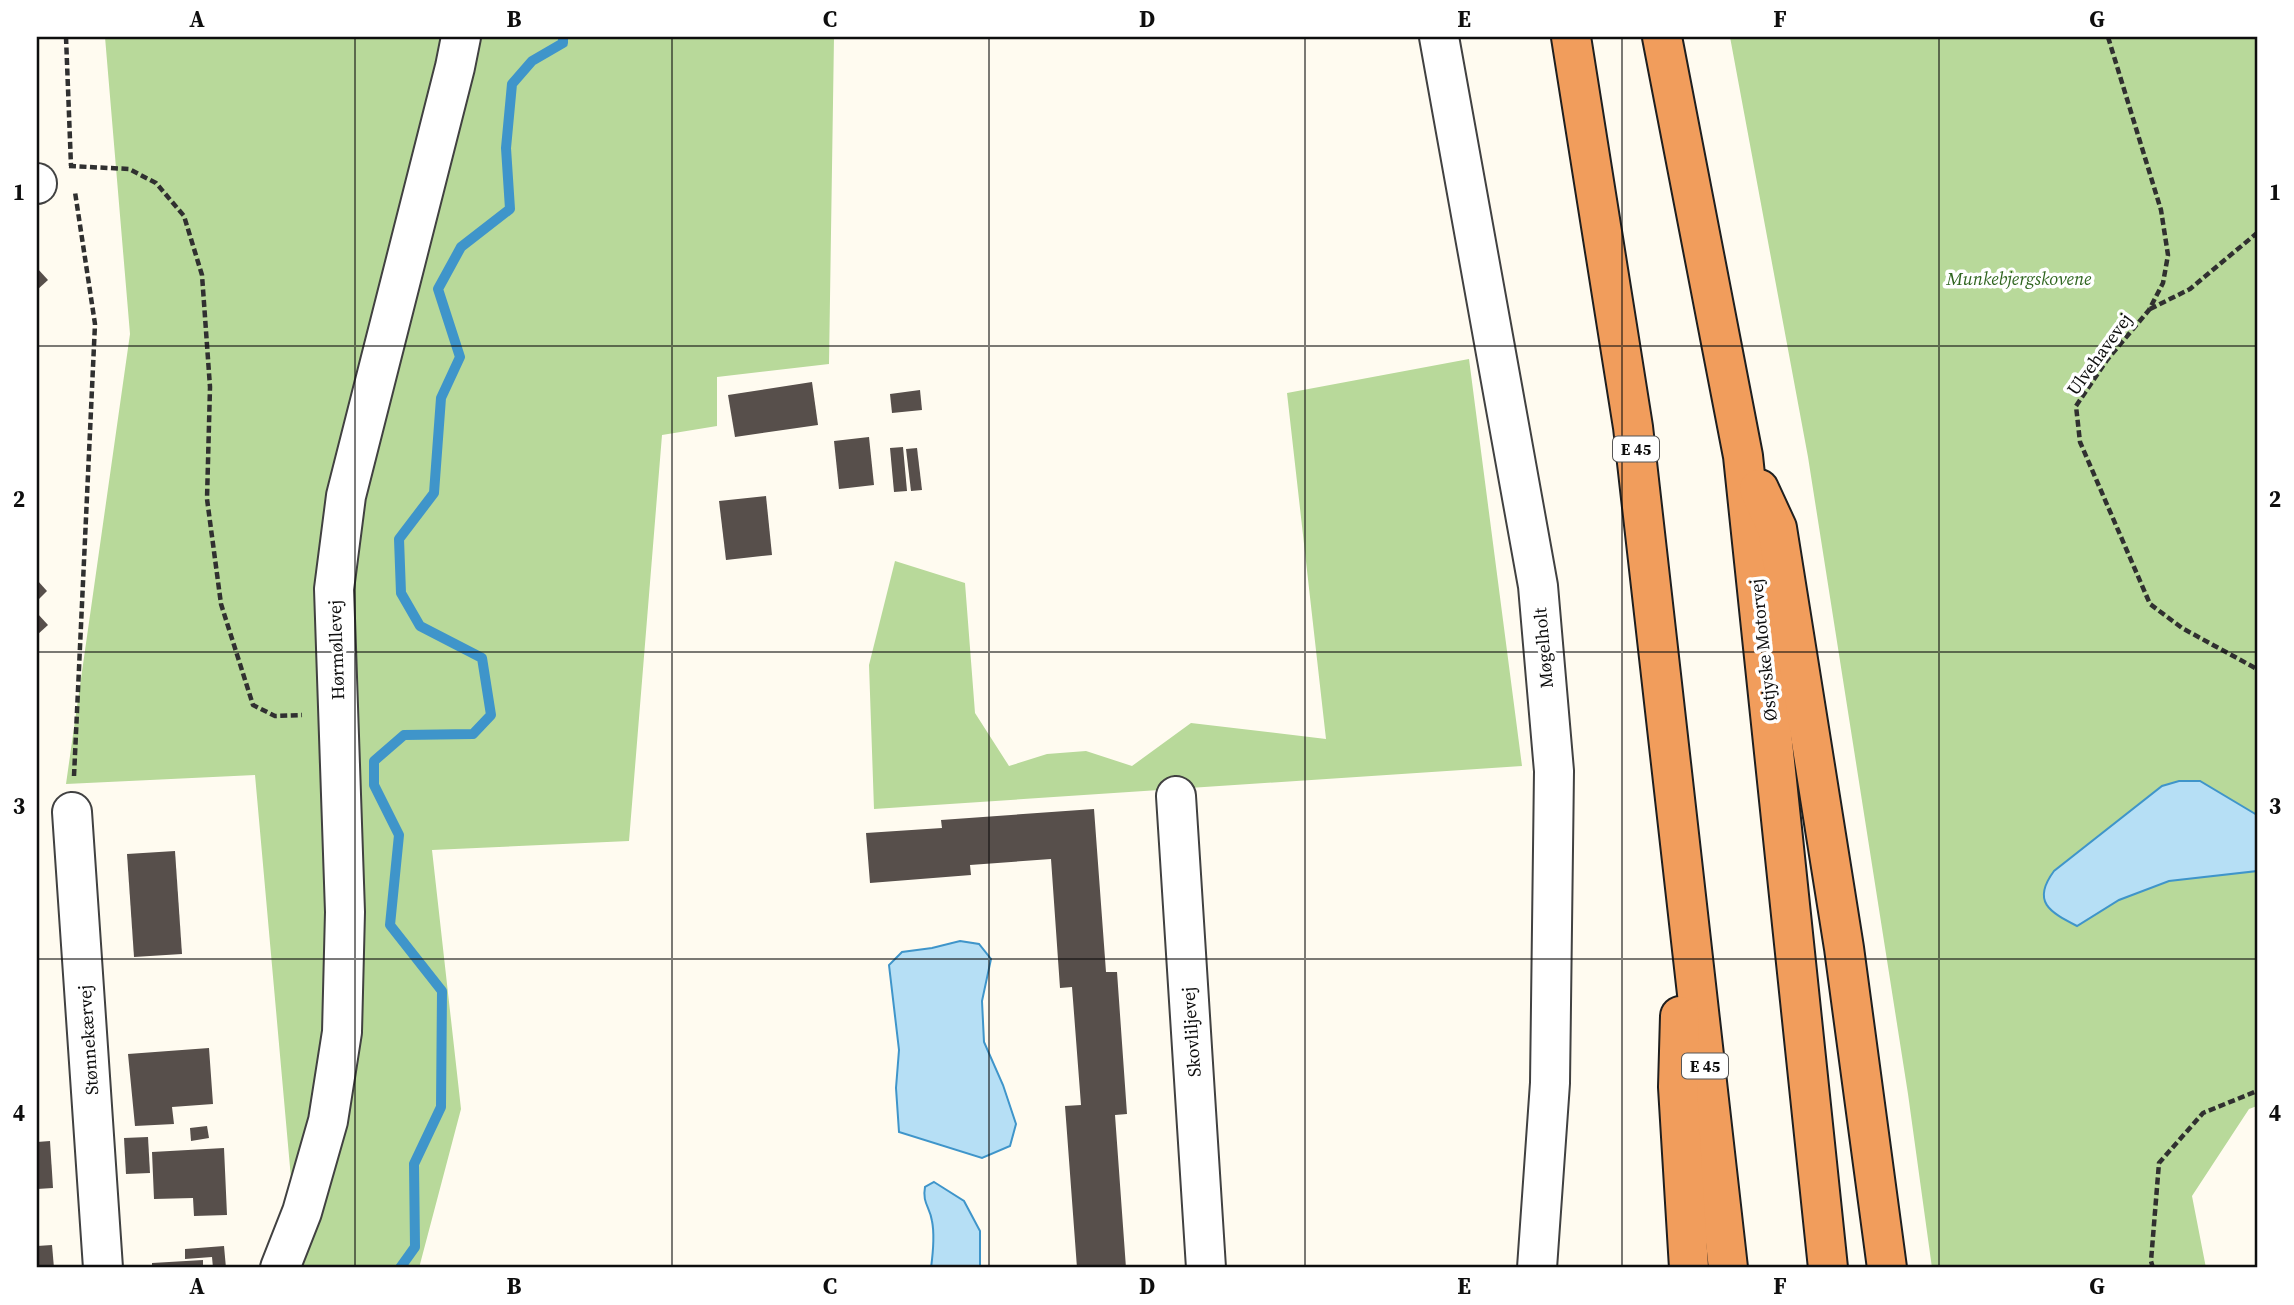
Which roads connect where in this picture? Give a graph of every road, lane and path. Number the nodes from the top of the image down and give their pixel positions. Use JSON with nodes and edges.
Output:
{"nodes":[{"id":1,"x":66,"y":37,"type":"edge"},
{"id":2,"x":461,"y":37,"type":"edge"},
{"id":3,"x":1439,"y":37,"type":"edge"},
{"id":4,"x":1571,"y":37,"type":"edge"},
{"id":5,"x":1662,"y":37,"type":"edge"},
{"id":6,"x":2108,"y":37,"type":"edge"},
{"id":7,"x":71,"y":165,"type":"junction"},
{"id":8,"x":49,"y":182,"type":"edge"},
{"id":9,"x":75,"y":191,"type":"dead end"},
{"id":10,"x":2257,"y":233,"type":"edge"},
{"id":11,"x":2149,"y":310,"type":"junction"},
{"id":12,"x":1743,"y":456,"type":"junction"},
{"id":13,"x":2257,"y":669,"type":"edge"},
{"id":14,"x":338,"y":714,"type":"junction"},
{"id":15,"x":1176,"y":796,"type":"dead end"},
{"id":16,"x":72,"y":812,"type":"joint"},
{"id":17,"x":1683,"y":863,"type":"junction"},
{"id":18,"x":2257,"y":1091,"type":"edge"},
{"id":19,"x":103,"y":1268,"type":"edge"},
{"id":20,"x":280,"y":1268,"type":"edge"},
{"id":21,"x":1206,"y":1268,"type":"edge"},
{"id":22,"x":1537,"y":1268,"type":"edge"},
{"id":23,"x":1689,"y":1268,"type":"edge"},
{"id":24,"x":1728,"y":1268,"type":"edge"},
{"id":25,"x":1828,"y":1268,"type":"edge"},
{"id":26,"x":1886,"y":1268,"type":"edge"},
{"id":27,"x":2153,"y":1268,"type":"edge"}],
"edges":[{"from":1,"to":7,"type":"path"},
{"from":2,"to":14,"type":"street","name":"Hørmøllevej"},
{"from":3,"to":22,"type":"street","name":"Møgelholt"},
{"from":4,"to":17,"type":"highway","number":"E 45"},
{"from":5,"to":12,"type":"highway","name":"Østjyske Motorvej"},
{"from":6,"to":11,"type":"path","name":"Ulvehavevej"},
{"from":7,"to":8,"type":"path"},
{"from":7,"to":14,"type":"path"},
{"from":9,"to":16,"type":"path"},
{"from":10,"to":11,"type":"path"},
{"from":11,"to":13,"type":"path","name":"Ulvehavevej"},
{"from":12,"to":25,"type":"highway","name":"Østjyske Motorvej"},
{"from":12,"to":26,"type":"highway"},
{"from":14,"to":20,"type":"street","name":"Hørmøllevej"},
{"from":15,"to":21,"type":"street","name":"Skovliljevej"},
{"from":16,"to":19,"type":"street","name":"Stønnekærvej"},
{"from":17,"to":23,"type":"highway"},
{"from":17,"to":24,"type":"highway","number":"E 45"},
{"from":18,"to":27,"type":"path"}]}
